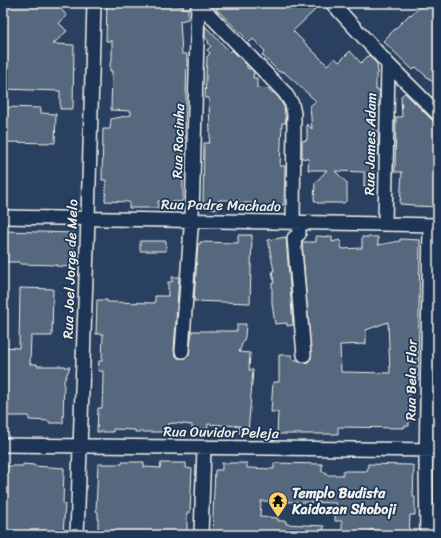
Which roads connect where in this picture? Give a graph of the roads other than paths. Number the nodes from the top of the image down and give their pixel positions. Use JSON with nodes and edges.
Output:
{"nodes":[{"id":1,"x":94,"y":3,"type":"edge"},
{"id":2,"x":198,"y":3,"type":"edge"},
{"id":3,"x":332,"y":3,"type":"edge"},
{"id":4,"x":388,"y":64,"type":"junction"},
{"id":5,"x":438,"y":114,"type":"edge"},
{"id":6,"x":3,"y":217,"type":"edge"},
{"id":7,"x":88,"y":218,"type":"junction"},
{"id":8,"x":191,"y":220,"type":"junction"},
{"id":9,"x":296,"y":222,"type":"junction"},
{"id":10,"x":385,"y":224,"type":"junction"},
{"id":11,"x":434,"y":225,"type":"edge"},
{"id":12,"x":182,"y":352,"type":"dead end"},
{"id":13,"x":304,"y":355,"type":"dead end"},
{"id":14,"x":3,"y":445,"type":"edge"},
{"id":15,"x":81,"y":446,"type":"junction"},
{"id":16,"x":204,"y":448,"type":"junction"},
{"id":17,"x":432,"y":450,"type":"edge"},
{"id":18,"x":77,"y":535,"type":"edge"},
{"id":19,"x":201,"y":535,"type":"edge"},
{"id":20,"x":427,"y":535,"type":"edge"}],
"edges":[{"from":1,"to":7,"type":"street","name":"Rua Joel Jorge de Melo"},
{"from":2,"to":8,"type":"street","name":"Rua Rocinha"},
{"from":2,"to":9,"type":"street"},
{"from":3,"to":4,"type":"street"},
{"from":4,"to":5,"type":"street"},
{"from":4,"to":10,"type":"street","name":"Rua James Adam"},
{"from":6,"to":7,"type":"street","name":"Rua Padre Machado"},
{"from":7,"to":8,"type":"street","name":"Rua Padre Machado"},
{"from":7,"to":15,"type":"street","name":"Rua Joel Jorge de Melo"},
{"from":8,"to":9,"type":"street","name":"Rua Padre Machado"},
{"from":8,"to":12,"type":"street","name":"Rua Rocinha"},
{"from":9,"to":10,"type":"street","name":"Rua Padre Machado"},
{"from":9,"to":13,"type":"street"},
{"from":10,"to":11,"type":"street","name":"Rua Padre Machado"},
{"from":11,"to":17,"type":"street","name":"Rua Bela Flor"},
{"from":14,"to":15,"type":"street","name":"Rua Ouvidor Peleja"},
{"from":15,"to":16,"type":"street","name":"Rua Ouvidor Peleja"},
{"from":15,"to":18,"type":"street","name":"Rua Joel Jorge de Melo"},
{"from":16,"to":17,"type":"street","name":"Rua Ouvidor Peleja"},
{"from":16,"to":19,"type":"street"},
{"from":17,"to":20,"type":"street","name":"Rua Bela Flor"}]}
